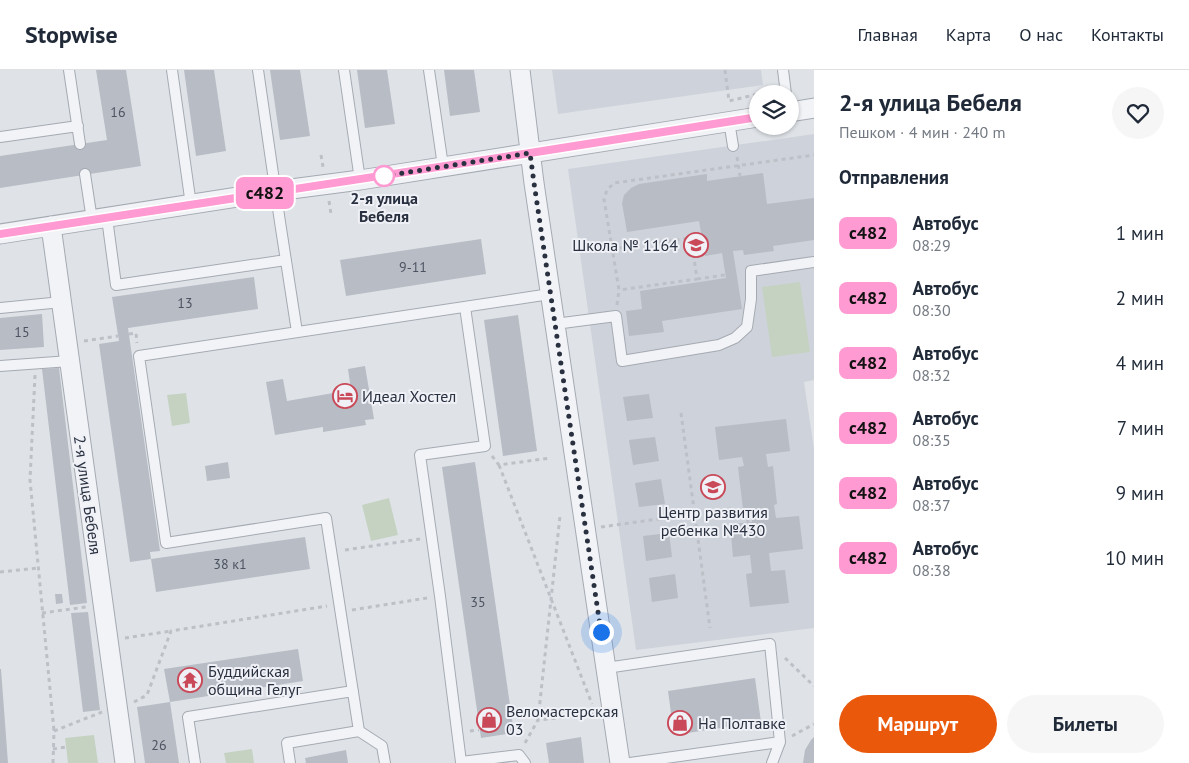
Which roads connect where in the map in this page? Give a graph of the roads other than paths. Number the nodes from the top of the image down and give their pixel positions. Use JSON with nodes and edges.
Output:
{"nodes":[{"id":1,"x":69,"y":70,"type":"edge"},
{"id":2,"x":172,"y":70,"type":"edge"},
{"id":3,"x":258,"y":70,"type":"edge"},
{"id":4,"x":344,"y":70,"type":"edge"},
{"id":5,"x":429,"y":70,"type":"edge"},
{"id":6,"x":520,"y":70,"type":"edge"},
{"id":7,"x":783,"y":70,"type":"edge"},
{"id":8,"x":785,"y":85,"type":"edge"},
{"id":9,"x":814,"y":108,"type":"edge"},
{"id":10,"x":799,"y":110,"type":"edge"},
{"id":11,"x":749,"y":118,"type":"edge"},
{"id":12,"x":729,"y":121,"type":"junction"},
{"id":13,"x":78,"y":126,"type":"junction"},
{"id":14,"x":0,"y":138,"type":"edge"},
{"id":15,"x":80,"y":144,"type":"dead end"},
{"id":16,"x":733,"y":146,"type":"dead end"},
{"id":17,"x":530,"y":153,"type":"junction"},
{"id":18,"x":443,"y":166,"type":"junction"},
{"id":19,"x":85,"y":174,"type":"dead end"},
{"id":20,"x":360,"y":180,"type":"junction"},
{"id":21,"x":276,"y":192,"type":"junction"},
{"id":22,"x":191,"y":204,"type":"junction"},
{"id":23,"x":100,"y":219,"type":"junction"},
{"id":24,"x":51,"y":226,"type":"junction"},
{"id":25,"x":0,"y":234,"type":"edge"},
{"id":26,"x":286,"y":260,"type":"junction"},
{"id":27,"x":814,"y":262,"type":"edge"},
{"id":28,"x":550,"y":294,"type":"junction"},
{"id":29,"x":62,"y":302,"type":"junction"},
{"id":30,"x":465,"y":307,"type":"junction"},
{"id":31,"x":0,"y":308,"type":"edge"},
{"id":32,"x":555,"y":324,"type":"junction"},
{"id":33,"x":297,"y":332,"type":"junction"},
{"id":34,"x":70,"y":361,"type":"junction"},
{"id":35,"x":0,"y":366,"type":"edge"},
{"id":36,"x":606,"y":668,"type":"junction"},
{"id":37,"x":353,"y":691,"type":"junction"},
{"id":38,"x":359,"y":731,"type":"junction"},
{"id":39,"x":780,"y":742,"type":"junction"},
{"id":40,"x":522,"y":759,"type":"edge"},
{"id":41,"x":125,"y":763,"type":"edge"},
{"id":42,"x":195,"y":763,"type":"edge"},
{"id":43,"x":290,"y":763,"type":"edge"},
{"id":44,"x":385,"y":763,"type":"edge"},
{"id":45,"x":459,"y":763,"type":"edge"},
{"id":46,"x":620,"y":763,"type":"edge"},
{"id":47,"x":630,"y":763,"type":"edge"},
{"id":48,"x":772,"y":763,"type":"edge"}],
"edges":[{"from":1,"to":13,"type":"lane"},
{"from":2,"to":22,"type":"lane"},
{"from":3,"to":21,"type":"lane"},
{"from":4,"to":20,"type":"lane"},
{"from":5,"to":18,"type":"lane"},
{"from":6,"to":17,"type":"street"},
{"from":7,"to":8,"type":"lane"},
{"from":9,"to":10,"type":"street"},
{"from":11,"to":12,"type":"street"},
{"from":12,"to":16,"type":"lane"},
{"from":12,"to":17,"type":"street"},
{"from":13,"to":14,"type":"lane"},
{"from":13,"to":15,"type":"lane"},
{"from":17,"to":18,"type":"street"},
{"from":17,"to":28,"type":"street"},
{"from":18,"to":20,"type":"street"},
{"from":19,"to":23,"type":"lane"},
{"from":20,"to":21,"type":"street"},
{"from":21,"to":22,"type":"street"},
{"from":21,"to":26,"type":"lane"},
{"from":22,"to":23,"type":"street"},
{"from":23,"to":24,"type":"street"},
{"from":23,"to":26,"type":"lane"},
{"from":24,"to":25,"type":"street"},
{"from":24,"to":29,"type":"street","name":"2-я улица Бебеля"},
{"from":26,"to":33,"type":"lane"},
{"from":27,"to":32,"type":"lane"},
{"from":28,"to":30,"type":"lane"},
{"from":28,"to":32,"type":"street"},
{"from":29,"to":31,"type":"lane"},
{"from":29,"to":34,"type":"street","name":"2-я улица Бебеля"},
{"from":30,"to":33,"type":"lane"},
{"from":30,"to":45,"type":"lane"},
{"from":32,"to":36,"type":"street"},
{"from":33,"to":37,"type":"lane"},
{"from":34,"to":35,"type":"lane"},
{"from":34,"to":41,"type":"street","name":"2-я улица Бебеля"},
{"from":36,"to":39,"type":"lane"},
{"from":36,"to":46,"type":"street"},
{"from":37,"to":38,"type":"lane"},
{"from":37,"to":42,"type":"lane"},
{"from":38,"to":43,"type":"lane"},
{"from":38,"to":44,"type":"lane"},
{"from":39,"to":47,"type":"lane"},
{"from":39,"to":48,"type":"lane"},
{"from":40,"to":45,"type":"lane"}]}
